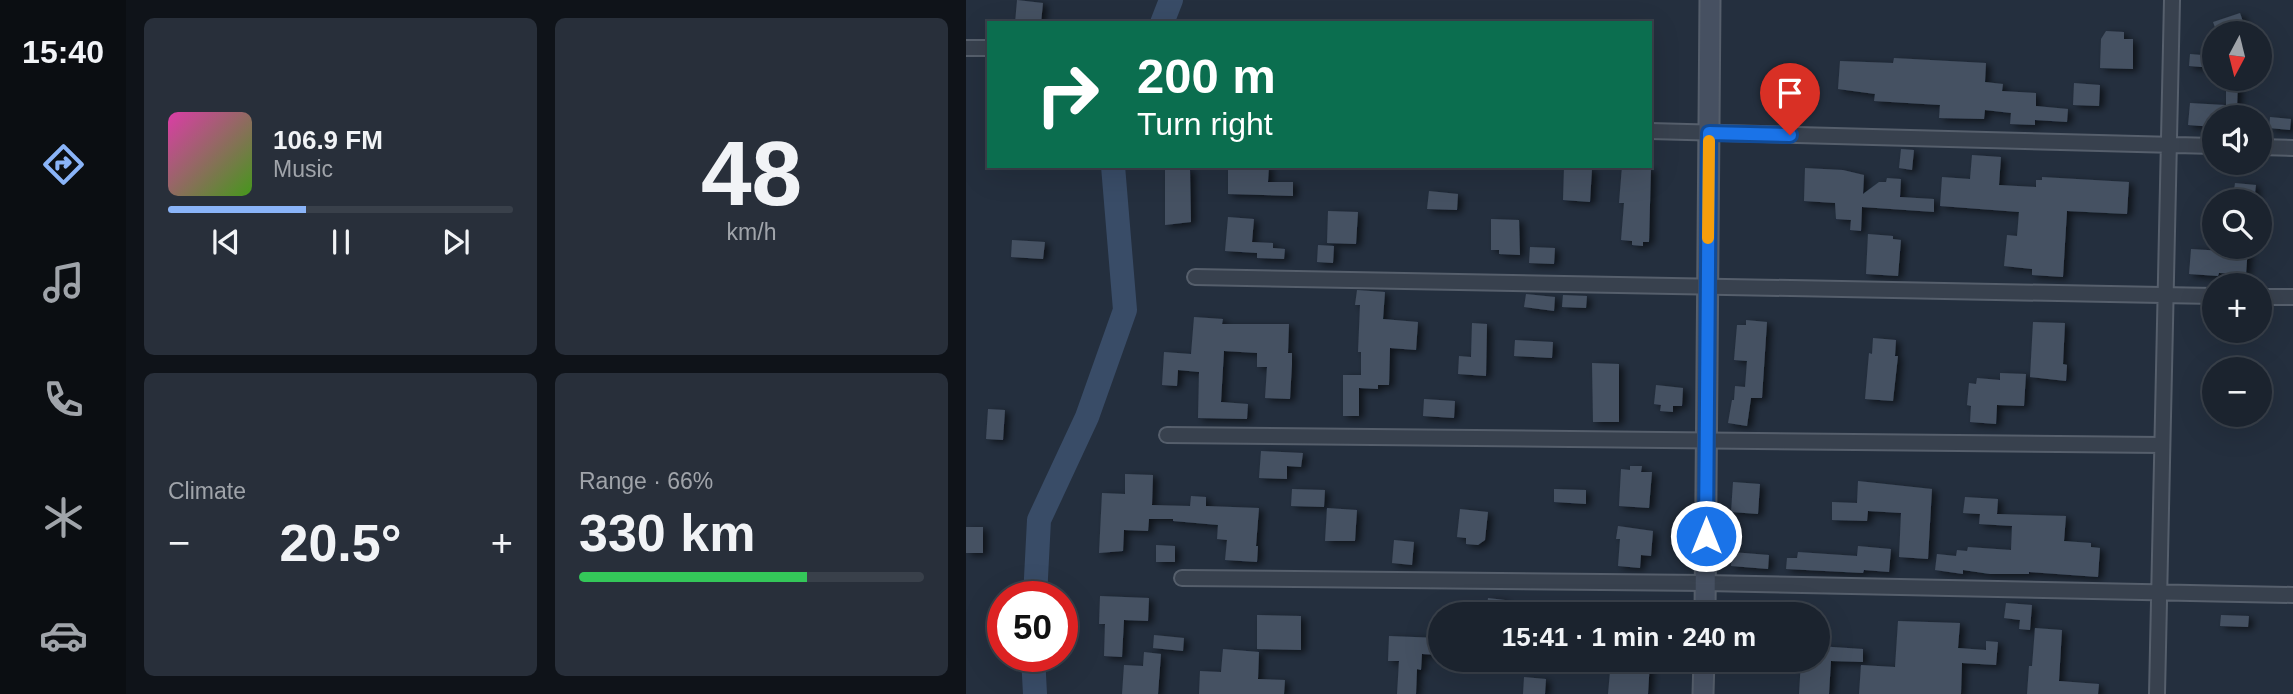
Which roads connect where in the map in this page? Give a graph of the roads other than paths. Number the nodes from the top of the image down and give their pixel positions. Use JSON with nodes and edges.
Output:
{"nodes":[{"id":1,"x":1710,"y":0,"type":"edge"},
{"id":2,"x":2172,"y":0,"type":"edge"},
{"id":3,"x":966,"y":48,"type":"edge"},
{"id":4,"x":987,"y":48,"type":"dead end"},
{"id":5,"x":1652,"y":131,"type":"edge"},
{"id":6,"x":1709,"y":133,"type":"junction"},
{"id":7,"x":2169,"y":145,"type":"junction"},
{"id":8,"x":2202,"y":146,"type":"edge"},
{"id":9,"x":2272,"y":147,"type":"edge"},
{"id":10,"x":2293,"y":148,"type":"edge"},
{"id":11,"x":1195,"y":278,"type":"dead end"},
{"id":12,"x":1708,"y":286,"type":"junction"},
{"id":13,"x":2165,"y":294,"type":"junction"},
{"id":14,"x":2202,"y":296,"type":"edge"},
{"id":15,"x":2272,"y":297,"type":"edge"},
{"id":16,"x":2293,"y":297,"type":"edge"},
{"id":17,"x":1167,"y":435,"type":"dead end"},
{"id":18,"x":1706,"y":441,"type":"junction"},
{"id":19,"x":2162,"y":445,"type":"junction"},
{"id":20,"x":1182,"y":578,"type":"dead end"},
{"id":21,"x":1705,"y":583,"type":"junction"},
{"id":22,"x":2159,"y":593,"type":"junction"},
{"id":23,"x":2293,"y":595,"type":"edge"},
{"id":24,"x":1705,"y":602,"type":"edge"},
{"id":25,"x":1704,"y":672,"type":"edge"},
{"id":26,"x":1703,"y":694,"type":"edge"},
{"id":27,"x":2157,"y":694,"type":"edge"}],
"edges":[{"from":1,"to":6,"type":"main road"},
{"from":2,"to":7,"type":"street"},
{"from":3,"to":4,"type":"street"},
{"from":5,"to":6,"type":"street"},
{"from":6,"to":7,"type":"street"},
{"from":6,"to":12,"type":"main road"},
{"from":7,"to":8,"type":"street"},
{"from":7,"to":13,"type":"street"},
{"from":9,"to":10,"type":"street"},
{"from":11,"to":12,"type":"street"},
{"from":12,"to":13,"type":"street"},
{"from":12,"to":18,"type":"main road"},
{"from":13,"to":14,"type":"street"},
{"from":13,"to":19,"type":"street"},
{"from":15,"to":16,"type":"street"},
{"from":17,"to":18,"type":"street"},
{"from":18,"to":19,"type":"street"},
{"from":18,"to":21,"type":"main road"},
{"from":19,"to":22,"type":"street"},
{"from":20,"to":21,"type":"street"},
{"from":21,"to":22,"type":"street"},
{"from":21,"to":24,"type":"main road"},
{"from":22,"to":23,"type":"street"},
{"from":22,"to":27,"type":"street"},
{"from":25,"to":26,"type":"main road"}]}
